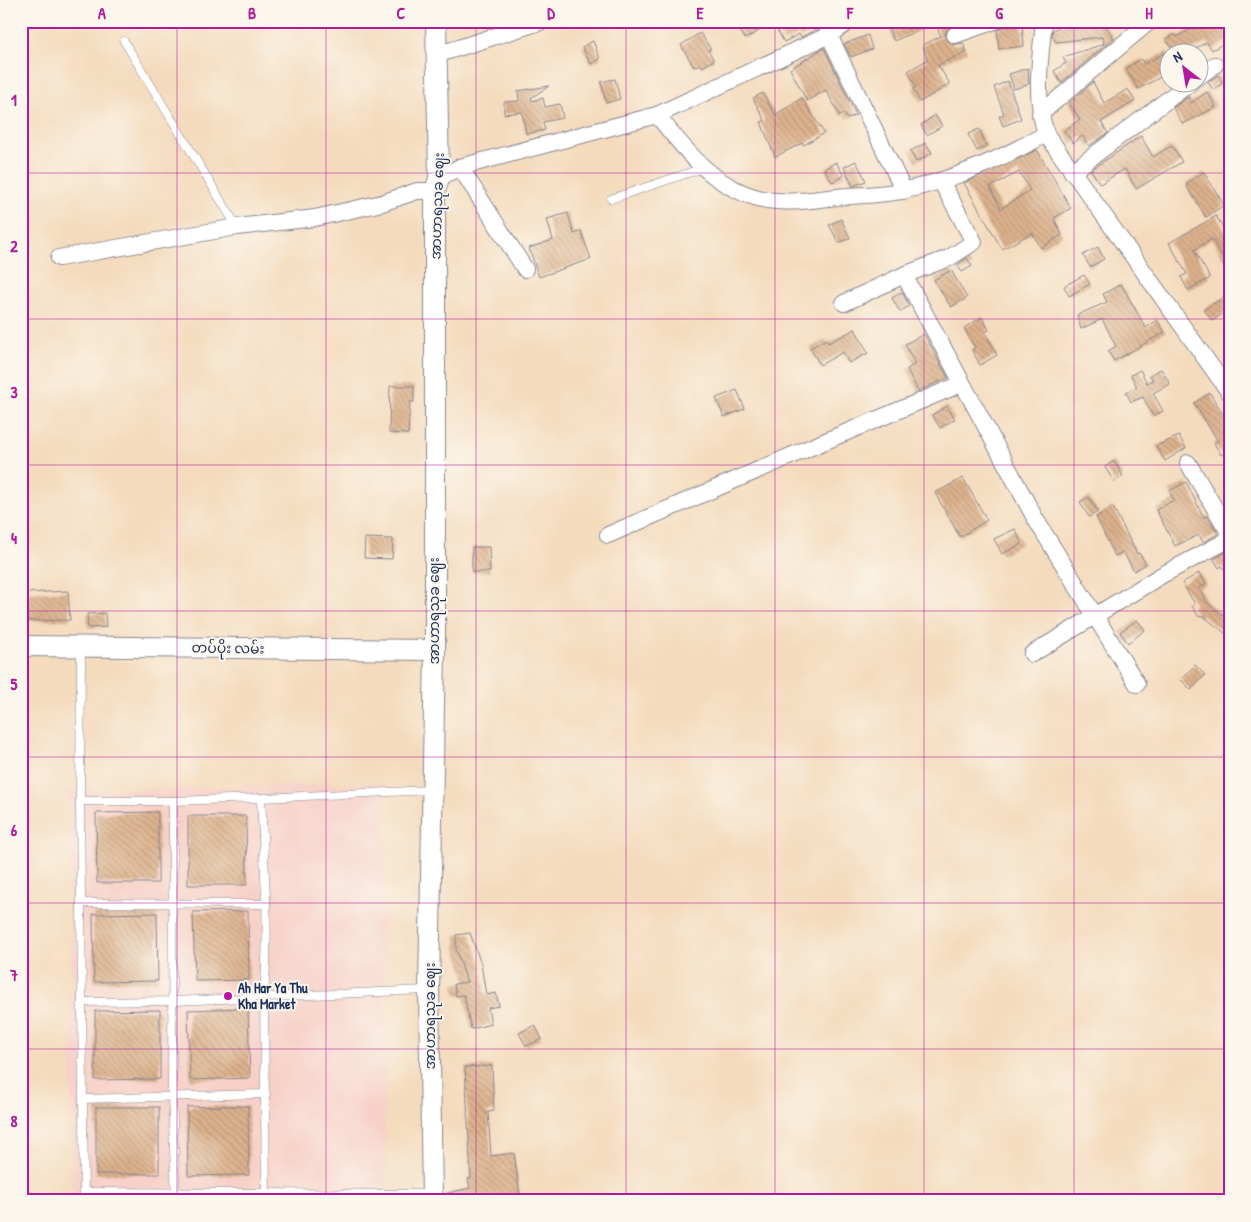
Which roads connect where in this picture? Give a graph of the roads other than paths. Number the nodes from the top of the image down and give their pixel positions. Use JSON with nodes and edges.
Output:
{"nodes":[{"id":1,"x":436,"y":21,"type":"edge"},
{"id":2,"x":542,"y":21,"type":"edge"},
{"id":3,"x":850,"y":21,"type":"edge"},
{"id":4,"x":995,"y":21,"type":"edge"},
{"id":5,"x":1044,"y":21,"type":"edge"},
{"id":6,"x":1150,"y":21,"type":"edge"},
{"id":7,"x":829,"y":35,"type":"junction"},
{"id":8,"x":955,"y":35,"type":"dead end"},
{"id":9,"x":124,"y":41,"type":"dead end"},
{"id":10,"x":436,"y":55,"type":"junction"},
{"id":11,"x":1215,"y":65,"type":"dead end"},
{"id":12,"x":1208,"y":70,"type":"edge"},
{"id":13,"x":1179,"y":92,"type":"edge"},
{"id":14,"x":1040,"y":114,"type":"junction"},
{"id":15,"x":657,"y":115,"type":"junction"},
{"id":16,"x":1046,"y":134,"type":"junction"},
{"id":17,"x":460,"y":167,"type":"junction"},
{"id":18,"x":703,"y":168,"type":"junction"},
{"id":19,"x":1072,"y":172,"type":"junction"},
{"id":20,"x":942,"y":181,"type":"junction"},
{"id":21,"x":437,"y":185,"type":"junction"},
{"id":22,"x":904,"y":191,"type":"junction"},
{"id":23,"x":612,"y":199,"type":"dead end"},
{"id":24,"x":237,"y":227,"type":"junction"},
{"id":25,"x":59,"y":258,"type":"dead end"},
{"id":26,"x":525,"y":269,"type":"dead end"},
{"id":27,"x":904,"y":274,"type":"junction"},
{"id":28,"x":844,"y":303,"type":"dead end"},
{"id":29,"x":961,"y":384,"type":"junction"},
{"id":30,"x":1230,"y":393,"type":"edge"},
{"id":31,"x":1188,"y":463,"type":"dead end"},
{"id":32,"x":1230,"y":534,"type":"edge"},
{"id":33,"x":608,"y":535,"type":"dead end"},
{"id":34,"x":1230,"y":538,"type":"edge"},
{"id":35,"x":1095,"y":615,"type":"junction"},
{"id":36,"x":21,"y":646,"type":"edge"},
{"id":37,"x":82,"y":646,"type":"junction"},
{"id":38,"x":435,"y":650,"type":"junction"},
{"id":39,"x":1032,"y":654,"type":"dead end"},
{"id":40,"x":1137,"y":684,"type":"dead end"},
{"id":41,"x":431,"y":790,"type":"junction"},
{"id":42,"x":261,"y":798,"type":"junction"},
{"id":43,"x":80,"y":801,"type":"junction"},
{"id":44,"x":172,"y":801,"type":"junction"},
{"id":45,"x":81,"y":903,"type":"junction"},
{"id":46,"x":172,"y":904,"type":"junction"},
{"id":47,"x":266,"y":904,"type":"junction"},
{"id":48,"x":429,"y":990,"type":"junction"},
{"id":49,"x":264,"y":995,"type":"junction"},
{"id":50,"x":173,"y":1000,"type":"junction"},
{"id":51,"x":82,"y":1002,"type":"junction"},
{"id":52,"x":266,"y":1094,"type":"junction"},
{"id":53,"x":172,"y":1096,"type":"junction"},
{"id":54,"x":83,"y":1098,"type":"junction"},
{"id":55,"x":84,"y":1192,"type":"junction"},
{"id":56,"x":176,"y":1197,"type":"edge"},
{"id":57,"x":266,"y":1197,"type":"edge"},
{"id":58,"x":432,"y":1197,"type":"edge"},
{"id":59,"x":84,"y":1201,"type":"edge"}],
"edges":[{"from":1,"to":10,"type":"street","name":"အာဟာရသုခ ဈေး"},
{"from":2,"to":10,"type":"street"},
{"from":3,"to":7,"type":"street"},
{"from":4,"to":8,"type":"street"},
{"from":5,"to":14,"type":"street"},
{"from":6,"to":14,"type":"street"},
{"from":7,"to":15,"type":"street"},
{"from":7,"to":22,"type":"street"},
{"from":9,"to":24,"type":"lane"},
{"from":10,"to":21,"type":"street","name":"အာဟာရသုခ ဈေး"},
{"from":11,"to":12,"type":"street"},
{"from":13,"to":19,"type":"street"},
{"from":14,"to":16,"type":"street"},
{"from":15,"to":17,"type":"street"},
{"from":15,"to":18,"type":"street"},
{"from":16,"to":19,"type":"street"},
{"from":16,"to":20,"type":"street"},
{"from":17,"to":21,"type":"street"},
{"from":17,"to":26,"type":"street"},
{"from":18,"to":22,"type":"street"},
{"from":18,"to":23,"type":"lane"},
{"from":19,"to":30,"type":"street"},
{"from":20,"to":22,"type":"street"},
{"from":20,"to":27,"type":"street"},
{"from":21,"to":24,"type":"street"},
{"from":21,"to":38,"type":"street","name":"အာဟာရသုခ ဈေး"},
{"from":24,"to":25,"type":"street"},
{"from":27,"to":28,"type":"street"},
{"from":27,"to":29,"type":"street"},
{"from":29,"to":33,"type":"street"},
{"from":29,"to":35,"type":"street"},
{"from":31,"to":32,"type":"street"},
{"from":34,"to":35,"type":"street"},
{"from":35,"to":39,"type":"street"},
{"from":35,"to":40,"type":"street"},
{"from":36,"to":37,"type":"street","name":"တပ်ပိုး လမ်း"},
{"from":37,"to":38,"type":"street","name":"တပ်ပိုး လမ်း"},
{"from":37,"to":43,"type":"lane"},
{"from":38,"to":41,"type":"street","name":"အာဟာရသုခ ဈေး"},
{"from":41,"to":42,"type":"lane"},
{"from":41,"to":48,"type":"street","name":"အာဟာရသုခ ဈေး"},
{"from":42,"to":44,"type":"lane"},
{"from":42,"to":47,"type":"lane"},
{"from":43,"to":44,"type":"lane"},
{"from":43,"to":45,"type":"lane"},
{"from":44,"to":46,"type":"lane"},
{"from":45,"to":46,"type":"lane"},
{"from":45,"to":51,"type":"lane"},
{"from":46,"to":47,"type":"lane"},
{"from":46,"to":50,"type":"lane"},
{"from":47,"to":49,"type":"lane"},
{"from":48,"to":49,"type":"lane"},
{"from":48,"to":58,"type":"street","name":"အာဟာရသုခ ဈေး"},
{"from":49,"to":50,"type":"lane"},
{"from":49,"to":52,"type":"lane"},
{"from":50,"to":51,"type":"lane"},
{"from":50,"to":53,"type":"lane"},
{"from":51,"to":54,"type":"lane"},
{"from":52,"to":53,"type":"lane"},
{"from":52,"to":57,"type":"lane"},
{"from":53,"to":54,"type":"lane"},
{"from":53,"to":56,"type":"lane"},
{"from":54,"to":55,"type":"lane"},
{"from":55,"to":56,"type":"lane"},
{"from":55,"to":59,"type":"lane"},
{"from":56,"to":57,"type":"lane"},
{"from":57,"to":58,"type":"lane"}]}
